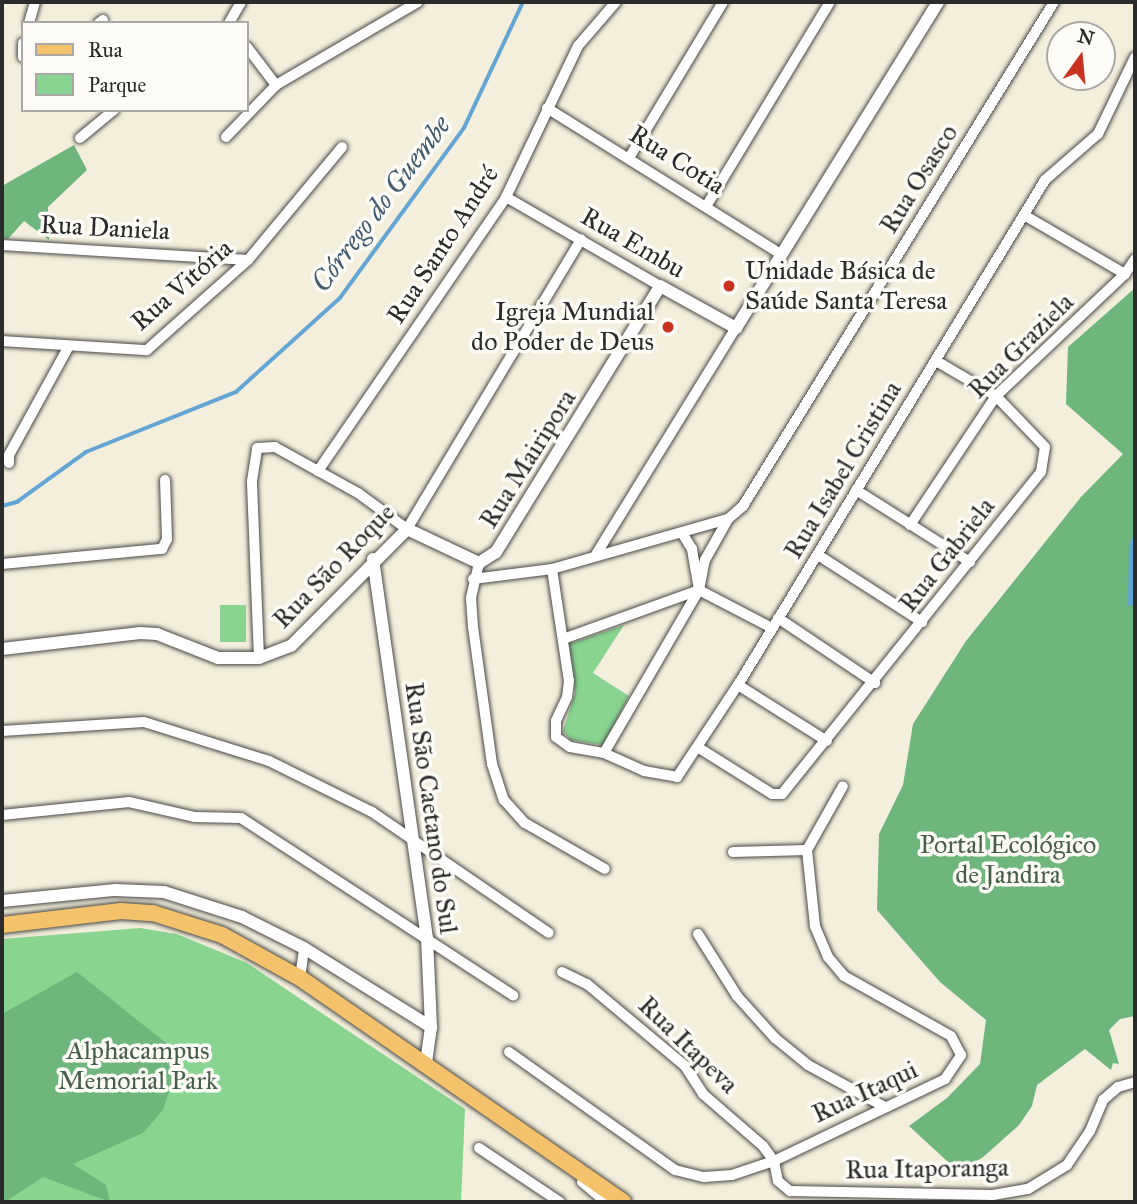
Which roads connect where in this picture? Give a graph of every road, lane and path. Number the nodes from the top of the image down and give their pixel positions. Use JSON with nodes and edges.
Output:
{"nodes":[{"id":1,"x":35,"y":2,"type":"edge"},
{"id":2,"x":242,"y":2,"type":"edge"},
{"id":3,"x":418,"y":2,"type":"edge"},
{"id":4,"x":616,"y":2,"type":"edge"},
{"id":5,"x":723,"y":2,"type":"edge"},
{"id":6,"x":830,"y":2,"type":"edge"},
{"id":7,"x":938,"y":2,"type":"edge"},
{"id":8,"x":1054,"y":2,"type":"edge"},
{"id":9,"x":30,"y":21,"type":"edge"},
{"id":10,"x":230,"y":21,"type":"edge"},
{"id":11,"x":248,"y":48,"type":"edge"},
{"id":12,"x":1135,"y":57,"type":"edge"},
{"id":13,"x":276,"y":85,"type":"junction"},
{"id":14,"x":547,"y":108,"type":"junction"},
{"id":15,"x":112,"y":112,"type":"edge"},
{"id":16,"x":226,"y":137,"type":"dead end"},
{"id":17,"x":80,"y":138,"type":"dead end"},
{"id":18,"x":342,"y":147,"type":"dead end"},
{"id":19,"x":629,"y":158,"type":"junction"},
{"id":20,"x":506,"y":197,"type":"junction"},
{"id":21,"x":707,"y":205,"type":"junction"},
{"id":22,"x":1024,"y":215,"type":"junction"},
{"id":23,"x":581,"y":239,"type":"junction"},
{"id":24,"x":2,"y":245,"type":"edge"},
{"id":25,"x":781,"y":254,"type":"junction"},
{"id":26,"x":248,"y":260,"type":"junction"},
{"id":27,"x":1135,"y":260,"type":"edge"},
{"id":28,"x":1125,"y":274,"type":"junction"},
{"id":29,"x":660,"y":286,"type":"junction"},
{"id":30,"x":736,"y":328,"type":"junction"},
{"id":31,"x":2,"y":341,"type":"edge"},
{"id":32,"x":69,"y":346,"type":"junction"},
{"id":33,"x":936,"y":361,"type":"junction"},
{"id":34,"x":996,"y":396,"type":"junction"},
{"id":35,"x":9,"y":463,"type":"dead end"},
{"id":36,"x":318,"y":471,"type":"junction"},
{"id":37,"x":165,"y":480,"type":"dead end"},
{"id":38,"x":856,"y":490,"type":"junction"},
{"id":39,"x":728,"y":519,"type":"junction"},
{"id":40,"x":911,"y":525,"type":"junction"},
{"id":41,"x":407,"y":529,"type":"junction"},
{"id":42,"x":682,"y":533,"type":"junction"},
{"id":43,"x":818,"y":555,"type":"junction"},
{"id":44,"x":595,"y":556,"type":"junction"},
{"id":45,"x":373,"y":559,"type":"junction"},
{"id":46,"x":970,"y":562,"type":"junction"},
{"id":47,"x":479,"y":563,"type":"junction"},
{"id":48,"x":2,"y":564,"type":"edge"},
{"id":49,"x":552,"y":569,"type":"junction"},
{"id":50,"x":473,"y":579,"type":"junction"},
{"id":51,"x":699,"y":590,"type":"junction"},
{"id":52,"x":922,"y":622,"type":"junction"},
{"id":53,"x":775,"y":623,"type":"junction"},
{"id":54,"x":563,"y":639,"type":"junction"},
{"id":55,"x":5,"y":646,"type":"edge"},
{"id":56,"x":259,"y":658,"type":"junction"},
{"id":57,"x":875,"y":683,"type":"junction"},
{"id":58,"x":738,"y":685,"type":"junction"},
{"id":59,"x":2,"y":731,"type":"edge"},
{"id":60,"x":827,"y":741,"type":"junction"},
{"id":61,"x":699,"y":748,"type":"junction"},
{"id":62,"x":604,"y":753,"type":"junction"},
{"id":63,"x":843,"y":786,"type":"dead end"},
{"id":64,"x":2,"y":815,"type":"edge"},
{"id":65,"x":414,"y":841,"type":"junction"},
{"id":66,"x":807,"y":850,"type":"junction"},
{"id":67,"x":733,"y":852,"type":"dead end"},
{"id":68,"x":605,"y":869,"type":"dead end"},
{"id":69,"x":2,"y":901,"type":"edge"},
{"id":70,"x":2,"y":925,"type":"edge"},
{"id":71,"x":550,"y":933,"type":"dead end"},
{"id":72,"x":698,"y":934,"type":"dead end"},
{"id":73,"x":427,"y":938,"type":"junction"},
{"id":74,"x":304,"y":948,"type":"junction"},
{"id":75,"x":562,"y":972,"type":"dead end"},
{"id":76,"x":300,"y":978,"type":"junction"},
{"id":77,"x":513,"y":995,"type":"dead end"},
{"id":78,"x":431,"y":1027,"type":"junction"},
{"id":79,"x":509,"y":1052,"type":"dead end"},
{"id":80,"x":426,"y":1064,"type":"junction"},
{"id":81,"x":1135,"y":1082,"type":"edge"},
{"id":82,"x":885,"y":1107,"type":"junction"},
{"id":83,"x":479,"y":1148,"type":"dead end"},
{"id":84,"x":560,"y":1159,"type":"junction"},
{"id":85,"x":774,"y":1160,"type":"junction"},
{"id":86,"x":560,"y":1202,"type":"edge"},
{"id":87,"x":606,"y":1202,"type":"edge"},
{"id":88,"x":623,"y":1202,"type":"edge"}],
"edges":[{"from":1,"to":9,"type":"street"},
{"from":2,"to":10,"type":"street"},
{"from":3,"to":13,"type":"street"},
{"from":4,"to":14,"type":"street","name":"Rua Santo André"},
{"from":5,"to":19,"type":"street"},
{"from":6,"to":21,"type":"street"},
{"from":7,"to":25,"type":"street"},
{"from":8,"to":39,"type":"street","name":"Rua Osasco"},
{"from":11,"to":13,"type":"street"},
{"from":12,"to":22,"type":"street","name":"Rua Isabel Cristina"},
{"from":13,"to":16,"type":"street"},
{"from":14,"to":19,"type":"street","name":"Rua Cotia"},
{"from":14,"to":20,"type":"street","name":"Rua Santo André"},
{"from":15,"to":17,"type":"street"},
{"from":18,"to":26,"type":"street","name":"Rua Vitória"},
{"from":19,"to":21,"type":"street","name":"Rua Cotia"},
{"from":20,"to":23,"type":"street","name":"Rua Embu"},
{"from":20,"to":36,"type":"street","name":"Rua Santo André"},
{"from":21,"to":25,"type":"street","name":"Rua Cotia"},
{"from":22,"to":28,"type":"street"},
{"from":22,"to":33,"type":"street","name":"Rua Isabel Cristina"},
{"from":23,"to":29,"type":"street","name":"Rua Embu"},
{"from":23,"to":41,"type":"street","name":"Rua São Roque"},
{"from":24,"to":26,"type":"street","name":"Rua Daniela"},
{"from":25,"to":30,"type":"street"},
{"from":26,"to":32,"type":"street","name":"Rua Vitória"},
{"from":27,"to":28,"type":"street","name":"Rua Graziela"},
{"from":28,"to":34,"type":"street","name":"Rua Graziela"},
{"from":29,"to":30,"type":"street","name":"Rua Embu"},
{"from":29,"to":47,"type":"street","name":"Rua Mairipora"},
{"from":30,"to":44,"type":"street"},
{"from":31,"to":32,"type":"street","name":"Rua Vitória"},
{"from":32,"to":35,"type":"street"},
{"from":33,"to":34,"type":"street","name":"Rua Gabriela"},
{"from":33,"to":38,"type":"street","name":"Rua Isabel Cristina"},
{"from":34,"to":40,"type":"street","name":"Rua Graziela"},
{"from":34,"to":46,"type":"street","name":"Rua Gabriela"},
{"from":36,"to":41,"type":"street"},
{"from":36,"to":56,"type":"street"},
{"from":37,"to":48,"type":"street"},
{"from":38,"to":40,"type":"street"},
{"from":38,"to":43,"type":"street","name":"Rua Isabel Cristina"},
{"from":39,"to":42,"type":"street"},
{"from":39,"to":51,"type":"street","name":"Rua Osasco"},
{"from":40,"to":46,"type":"street"},
{"from":41,"to":45,"type":"street","name":"Rua São Roque"},
{"from":41,"to":47,"type":"street"},
{"from":42,"to":44,"type":"street"},
{"from":42,"to":51,"type":"street"},
{"from":43,"to":52,"type":"street"},
{"from":43,"to":53,"type":"street","name":"Rua Isabel Cristina"},
{"from":44,"to":49,"type":"street"},
{"from":45,"to":56,"type":"street","name":"Rua São Roque"},
{"from":45,"to":65,"type":"street","name":"Rua São Caetano do Sul"},
{"from":46,"to":52,"type":"street","name":"Rua Gabriela"},
{"from":47,"to":50,"type":"street","name":"Rua Mairipora"},
{"from":49,"to":50,"type":"street"},
{"from":49,"to":54,"type":"street"},
{"from":50,"to":68,"type":"street"},
{"from":51,"to":53,"type":"street"},
{"from":51,"to":54,"type":"street"},
{"from":51,"to":62,"type":"street","name":"Rua Osasco"},
{"from":52,"to":57,"type":"street","name":"Rua Gabriela"},
{"from":53,"to":57,"type":"street"},
{"from":53,"to":58,"type":"street","name":"Rua Isabel Cristina"},
{"from":54,"to":62,"type":"street"},
{"from":55,"to":56,"type":"street"},
{"from":57,"to":60,"type":"street","name":"Rua Gabriela"},
{"from":58,"to":60,"type":"street"},
{"from":58,"to":61,"type":"street","name":"Rua Isabel Cristina"},
{"from":59,"to":65,"type":"street"},
{"from":60,"to":61,"type":"street","name":"Rua Gabriela"},
{"from":61,"to":62,"type":"street","name":"Rua Isabel Cristina"},
{"from":63,"to":66,"type":"street"},
{"from":64,"to":73,"type":"street"},
{"from":65,"to":71,"type":"street"},
{"from":65,"to":73,"type":"street","name":"Rua São Caetano do Sul"},
{"from":66,"to":67,"type":"street"},
{"from":66,"to":82,"type":"street","name":"Rua Itaqui"},
{"from":69,"to":74,"type":"street"},
{"from":70,"to":76,"type":"main road"},
{"from":72,"to":82,"type":"street"},
{"from":73,"to":77,"type":"street"},
{"from":73,"to":78,"type":"street","name":"Rua São Caetano do Sul"},
{"from":74,"to":76,"type":"street"},
{"from":74,"to":78,"type":"street"},
{"from":75,"to":85,"type":"street","name":"Rua Itapeva"},
{"from":76,"to":80,"type":"main road"},
{"from":78,"to":80,"type":"street","name":"Rua São Caetano do Sul"},
{"from":79,"to":85,"type":"street","name":"Rua Itaqui"},
{"from":80,"to":84,"type":"main road"},
{"from":81,"to":85,"type":"street","name":"Rua Itaporanga"},
{"from":82,"to":85,"type":"street","name":"Rua Itaqui"},
{"from":83,"to":86,"type":"street"},
{"from":84,"to":87,"type":"street"},
{"from":84,"to":88,"type":"main road"}]}
